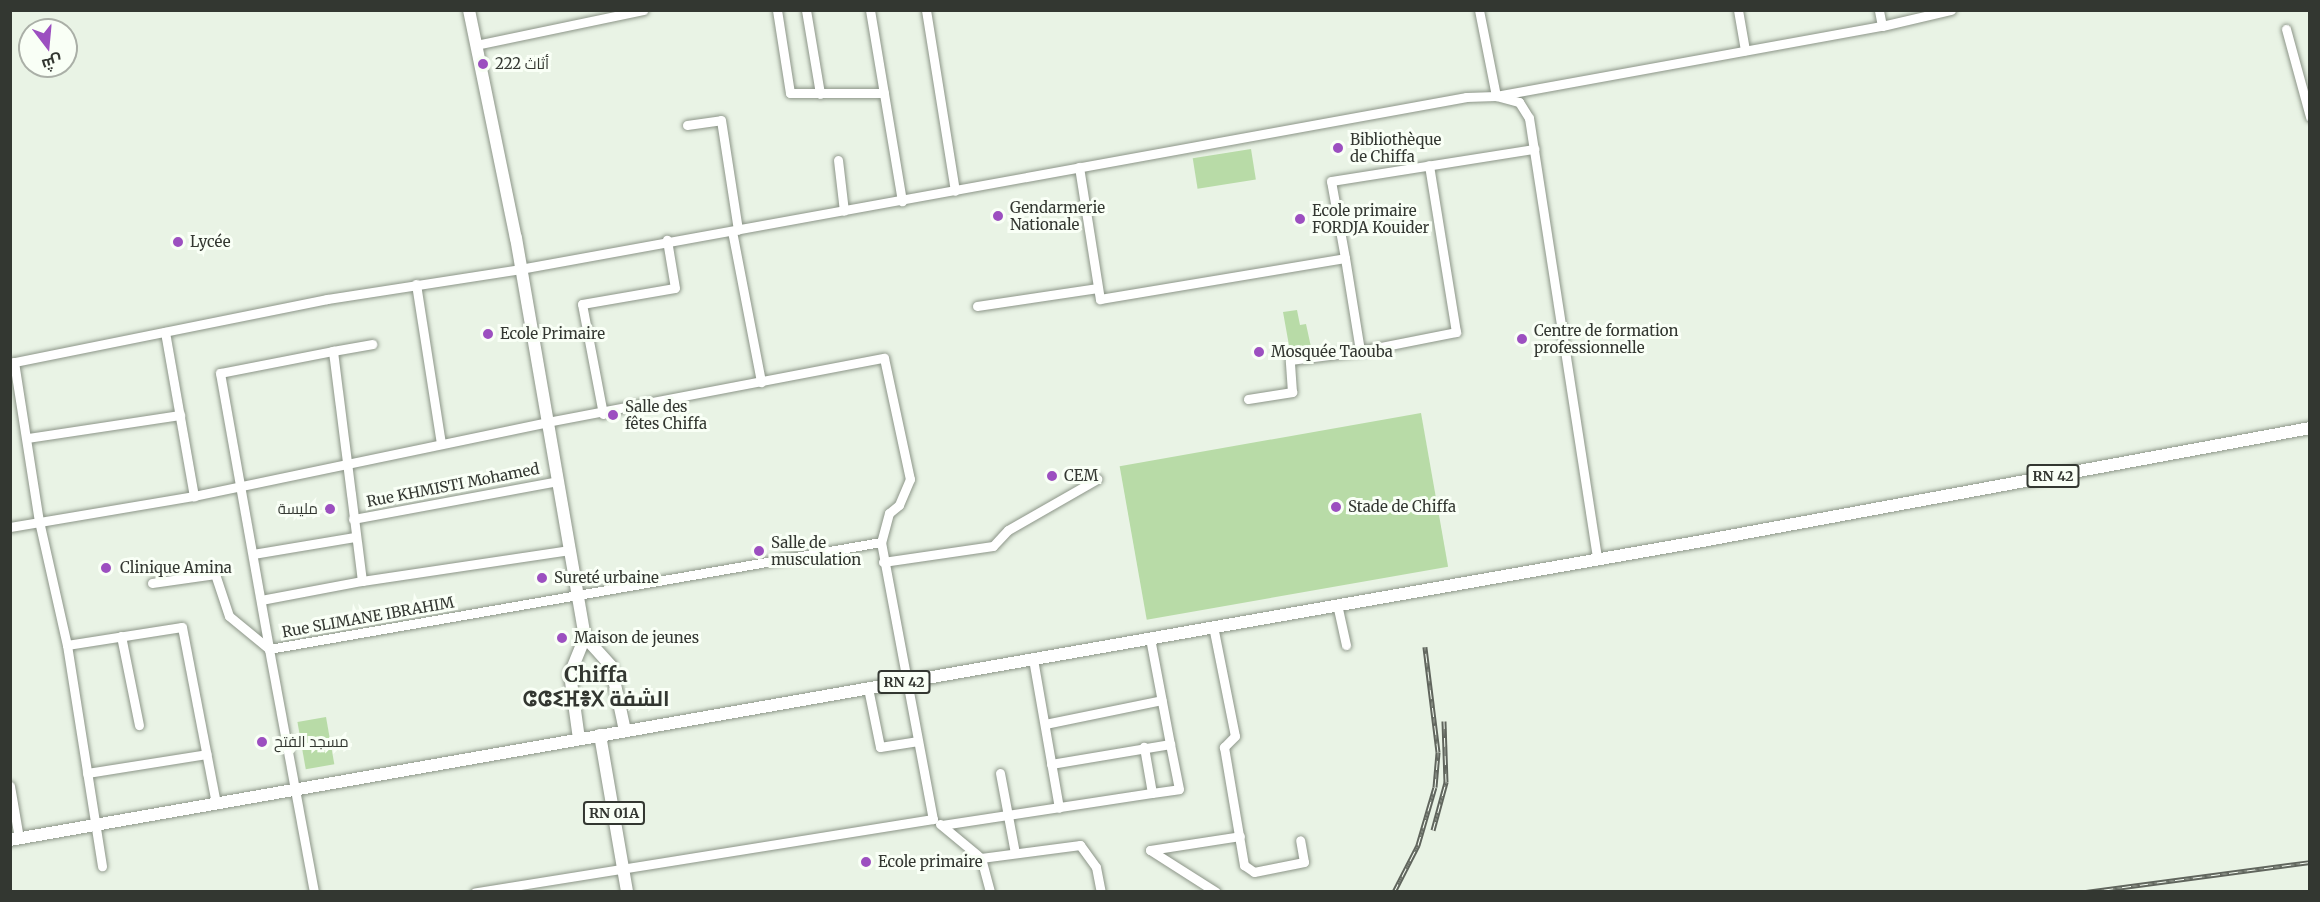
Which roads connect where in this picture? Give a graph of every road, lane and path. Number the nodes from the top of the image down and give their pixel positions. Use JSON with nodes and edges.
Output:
{"nodes":[{"id":1,"x":470,"y":10,"type":"edge"},
{"id":2,"x":643,"y":10,"type":"edge"},
{"id":3,"x":777,"y":10,"type":"edge"},
{"id":4,"x":806,"y":10,"type":"edge"},
{"id":5,"x":870,"y":10,"type":"edge"},
{"id":6,"x":926,"y":10,"type":"edge"},
{"id":7,"x":1479,"y":10,"type":"edge"},
{"id":8,"x":1738,"y":10,"type":"edge"},
{"id":9,"x":1879,"y":10,"type":"edge"},
{"id":10,"x":1951,"y":10,"type":"edge"},
{"id":11,"x":1882,"y":26,"type":"junction"},
{"id":12,"x":2286,"y":29,"type":"dead end"},
{"id":13,"x":476,"y":45,"type":"junction"},
{"id":14,"x":1745,"y":50,"type":"junction"},
{"id":15,"x":884,"y":93,"type":"junction"},
{"id":16,"x":820,"y":94,"type":"junction"},
{"id":17,"x":1496,"y":96,"type":"junction"},
{"id":18,"x":2310,"y":117,"type":"edge"},
{"id":19,"x":687,"y":125,"type":"dead end"},
{"id":20,"x":1534,"y":149,"type":"junction"},
{"id":21,"x":838,"y":160,"type":"dead end"},
{"id":22,"x":1429,"y":165,"type":"junction"},
{"id":23,"x":1079,"y":167,"type":"junction"},
{"id":24,"x":955,"y":191,"type":"junction"},
{"id":25,"x":902,"y":201,"type":"junction"},
{"id":26,"x":844,"y":211,"type":"junction"},
{"id":27,"x":735,"y":230,"type":"junction"},
{"id":28,"x":667,"y":240,"type":"junction"},
{"id":29,"x":1345,"y":258,"type":"junction"},
{"id":30,"x":520,"y":269,"type":"junction"},
{"id":31,"x":416,"y":284,"type":"junction"},
{"id":32,"x":1098,"y":288,"type":"junction"},
{"id":33,"x":977,"y":306,"type":"dead end"},
{"id":34,"x":165,"y":332,"type":"junction"},
{"id":35,"x":372,"y":344,"type":"dead end"},
{"id":36,"x":333,"y":351,"type":"junction"},
{"id":37,"x":1360,"y":351,"type":"junction"},
{"id":38,"x":12,"y":363,"type":"edge"},
{"id":39,"x":761,"y":382,"type":"junction"},
{"id":40,"x":1248,"y":399,"type":"dead end"},
{"id":41,"x":603,"y":414,"type":"junction"},
{"id":42,"x":180,"y":416,"type":"junction"},
{"id":43,"x":547,"y":422,"type":"junction"},
{"id":44,"x":2310,"y":428,"type":"edge"},
{"id":45,"x":28,"y":438,"type":"junction"},
{"id":46,"x":441,"y":443,"type":"junction"},
{"id":47,"x":346,"y":464,"type":"junction"},
{"id":48,"x":1096,"y":479,"type":"dead end"},
{"id":49,"x":559,"y":481,"type":"junction"},
{"id":50,"x":242,"y":486,"type":"junction"},
{"id":51,"x":194,"y":496,"type":"junction"},
{"id":52,"x":353,"y":519,"type":"junction"},
{"id":53,"x":39,"y":521,"type":"junction"},
{"id":54,"x":10,"y":527,"type":"edge"},
{"id":55,"x":355,"y":537,"type":"junction"},
{"id":56,"x":881,"y":542,"type":"junction"},
{"id":57,"x":570,"y":550,"type":"junction"},
{"id":58,"x":252,"y":554,"type":"junction"},
{"id":59,"x":1597,"y":559,"type":"junction"},
{"id":60,"x":883,"y":561,"type":"junction"},
{"id":61,"x":362,"y":581,"type":"junction"},
{"id":62,"x":152,"y":583,"type":"dead end"},
{"id":63,"x":576,"y":595,"type":"junction"},
{"id":64,"x":261,"y":600,"type":"junction"},
{"id":65,"x":1337,"y":604,"type":"junction"},
{"id":66,"x":1213,"y":626,"type":"junction"},
{"id":67,"x":121,"y":636,"type":"junction"},
{"id":68,"x":585,"y":637,"type":"junction"},
{"id":69,"x":1150,"y":638,"type":"junction"},
{"id":70,"x":67,"y":645,"type":"junction"},
{"id":71,"x":1346,"y":645,"type":"dead end"},
{"id":72,"x":269,"y":649,"type":"junction"},
{"id":73,"x":1033,"y":659,"type":"junction"},
{"id":74,"x":904,"y":681,"type":"junction"},
{"id":75,"x":868,"y":688,"type":"junction"},
{"id":76,"x":1162,"y":700,"type":"junction"},
{"id":77,"x":1045,"y":723,"type":"junction"},
{"id":78,"x":139,"y":725,"type":"dead end"},
{"id":79,"x":625,"y":731,"type":"junction"},
{"id":80,"x":600,"y":735,"type":"junction"},
{"id":81,"x":579,"y":739,"type":"junction"},
{"id":82,"x":917,"y":741,"type":"junction"},
{"id":83,"x":1170,"y":744,"type":"junction"},
{"id":84,"x":1144,"y":747,"type":"junction"},
{"id":85,"x":207,"y":754,"type":"junction"},
{"id":86,"x":1051,"y":764,"type":"junction"},
{"id":87,"x":87,"y":773,"type":"junction"},
{"id":88,"x":1000,"y":773,"type":"dead end"},
{"id":89,"x":10,"y":786,"type":"edge"},
{"id":90,"x":296,"y":789,"type":"junction"},
{"id":91,"x":1152,"y":793,"type":"junction"},
{"id":92,"x":216,"y":803,"type":"junction"},
{"id":93,"x":1059,"y":808,"type":"junction"},
{"id":94,"x":1008,"y":816,"type":"junction"},
{"id":95,"x":933,"y":819,"type":"junction"},
{"id":96,"x":96,"y":825,"type":"junction"},
{"id":97,"x":942,"y":825,"type":"junction"},
{"id":98,"x":1240,"y":836,"type":"junction"},
{"id":99,"x":15,"y":839,"type":"edge"},
{"id":100,"x":1300,"y":840,"type":"dead end"},
{"id":101,"x":1015,"y":853,"type":"junction"},
{"id":102,"x":981,"y":858,"type":"junction"},
{"id":103,"x":102,"y":866,"type":"dead end"},
{"id":104,"x":624,"y":867,"type":"junction"},
{"id":105,"x":314,"y":891,"type":"edge"},
{"id":106,"x":475,"y":891,"type":"edge"},
{"id":107,"x":627,"y":891,"type":"edge"},
{"id":108,"x":990,"y":891,"type":"edge"},
{"id":109,"x":1101,"y":891,"type":"edge"},
{"id":110,"x":1216,"y":891,"type":"edge"}],
"edges":[{"from":1,"to":13,"type":"main road"},
{"from":2,"to":13,"type":"street"},
{"from":3,"to":16,"type":"street"},
{"from":4,"to":16,"type":"street"},
{"from":5,"to":15,"type":"street"},
{"from":6,"to":24,"type":"street"},
{"from":7,"to":17,"type":"street"},
{"from":8,"to":14,"type":"street"},
{"from":9,"to":11,"type":"street"},
{"from":10,"to":11,"type":"street"},
{"from":11,"to":14,"type":"street"},
{"from":12,"to":18,"type":"street"},
{"from":13,"to":30,"type":"main road"},
{"from":14,"to":17,"type":"street"},
{"from":15,"to":16,"type":"street"},
{"from":15,"to":25,"type":"street"},
{"from":17,"to":20,"type":"street"},
{"from":17,"to":23,"type":"street"},
{"from":19,"to":27,"type":"street"},
{"from":20,"to":22,"type":"street"},
{"from":20,"to":59,"type":"street"},
{"from":21,"to":26,"type":"street"},
{"from":22,"to":29,"type":"street"},
{"from":22,"to":37,"type":"street"},
{"from":23,"to":24,"type":"street"},
{"from":23,"to":32,"type":"street"},
{"from":24,"to":25,"type":"street"},
{"from":25,"to":26,"type":"street"},
{"from":26,"to":27,"type":"street"},
{"from":27,"to":28,"type":"street"},
{"from":27,"to":39,"type":"street"},
{"from":28,"to":30,"type":"street"},
{"from":28,"to":41,"type":"street"},
{"from":29,"to":32,"type":"street"},
{"from":29,"to":37,"type":"street"},
{"from":30,"to":31,"type":"street"},
{"from":30,"to":43,"type":"main road"},
{"from":31,"to":34,"type":"street"},
{"from":31,"to":46,"type":"street"},
{"from":32,"to":33,"type":"street"},
{"from":34,"to":38,"type":"street"},
{"from":34,"to":42,"type":"street"},
{"from":35,"to":36,"type":"street"},
{"from":36,"to":47,"type":"street"},
{"from":36,"to":50,"type":"street"},
{"from":37,"to":40,"type":"street"},
{"from":38,"to":45,"type":"street"},
{"from":39,"to":41,"type":"street"},
{"from":39,"to":56,"type":"street"},
{"from":41,"to":43,"type":"street"},
{"from":42,"to":45,"type":"street"},
{"from":42,"to":51,"type":"street"},
{"from":43,"to":46,"type":"street"},
{"from":43,"to":49,"type":"main road"},
{"from":44,"to":59,"type":"main road","number":"RN 42"},
{"from":45,"to":53,"type":"street"},
{"from":46,"to":47,"type":"street"},
{"from":47,"to":50,"type":"street"},
{"from":47,"to":52,"type":"street"},
{"from":48,"to":60,"type":"street"},
{"from":49,"to":52,"type":"street","name":"Rue KHMISTI Mohamed"},
{"from":49,"to":57,"type":"main road"},
{"from":50,"to":51,"type":"street"},
{"from":50,"to":58,"type":"street"},
{"from":51,"to":53,"type":"street"},
{"from":52,"to":55,"type":"street"},
{"from":53,"to":54,"type":"street"},
{"from":53,"to":70,"type":"street"},
{"from":55,"to":58,"type":"street"},
{"from":55,"to":61,"type":"street"},
{"from":56,"to":60,"type":"street"},
{"from":56,"to":63,"type":"street","name":"Rue SLIMANE IBRAHIM"},
{"from":57,"to":61,"type":"street"},
{"from":57,"to":63,"type":"main road"},
{"from":58,"to":64,"type":"street"},
{"from":59,"to":65,"type":"main road","number":"RN 42"},
{"from":60,"to":74,"type":"street"},
{"from":61,"to":64,"type":"street"},
{"from":62,"to":72,"type":"street"},
{"from":63,"to":68,"type":"main road"},
{"from":63,"to":72,"type":"street","name":"Rue SLIMANE IBRAHIM"},
{"from":64,"to":72,"type":"street"},
{"from":65,"to":66,"type":"main road","number":"RN 42"},
{"from":65,"to":71,"type":"street"},
{"from":66,"to":69,"type":"main road","number":"RN 42"},
{"from":66,"to":98,"type":"street"},
{"from":67,"to":70,"type":"street"},
{"from":67,"to":78,"type":"street"},
{"from":67,"to":85,"type":"street"},
{"from":68,"to":79,"type":"main road"},
{"from":68,"to":81,"type":"main road"},
{"from":69,"to":73,"type":"main road","number":"RN 42"},
{"from":69,"to":76,"type":"street"},
{"from":70,"to":87,"type":"street"},
{"from":72,"to":90,"type":"street","name":"Rue SLIMANE IBRAHIM"},
{"from":73,"to":74,"type":"main road","number":"RN 42"},
{"from":73,"to":77,"type":"street"},
{"from":74,"to":75,"type":"main road","number":"RN 42"},
{"from":74,"to":82,"type":"street"},
{"from":75,"to":79,"type":"main road","number":"RN 42"},
{"from":75,"to":82,"type":"street"},
{"from":76,"to":77,"type":"street"},
{"from":76,"to":83,"type":"street"},
{"from":77,"to":86,"type":"street"},
{"from":79,"to":80,"type":"main road","number":"RN 42"},
{"from":80,"to":81,"type":"main road","number":"RN 42"},
{"from":80,"to":104,"type":"main road","number":"RN 01A"},
{"from":81,"to":90,"type":"main road","number":"RN 42"},
{"from":82,"to":95,"type":"street"},
{"from":83,"to":84,"type":"street"},
{"from":83,"to":91,"type":"street"},
{"from":84,"to":86,"type":"street"},
{"from":84,"to":91,"type":"street"},
{"from":85,"to":87,"type":"street"},
{"from":85,"to":92,"type":"street"},
{"from":86,"to":93,"type":"street"},
{"from":87,"to":96,"type":"street"},
{"from":88,"to":94,"type":"street"},
{"from":89,"to":99,"type":"street"},
{"from":90,"to":92,"type":"main road","number":"RN 42"},
{"from":90,"to":105,"type":"street","name":"Rue SLIMANE IBRAHIM"},
{"from":91,"to":93,"type":"street"},
{"from":92,"to":96,"type":"main road","number":"RN 42"},
{"from":93,"to":94,"type":"street"},
{"from":94,"to":97,"type":"street"},
{"from":94,"to":101,"type":"street"},
{"from":95,"to":97,"type":"street"},
{"from":95,"to":104,"type":"street"},
{"from":96,"to":99,"type":"main road","number":"RN 42"},
{"from":96,"to":103,"type":"street"},
{"from":97,"to":102,"type":"street"},
{"from":98,"to":100,"type":"street"},
{"from":98,"to":110,"type":"street"},
{"from":101,"to":102,"type":"street"},
{"from":101,"to":109,"type":"street"},
{"from":102,"to":108,"type":"street"},
{"from":104,"to":106,"type":"street"},
{"from":104,"to":107,"type":"main road","number":"RN 01A"}]}
